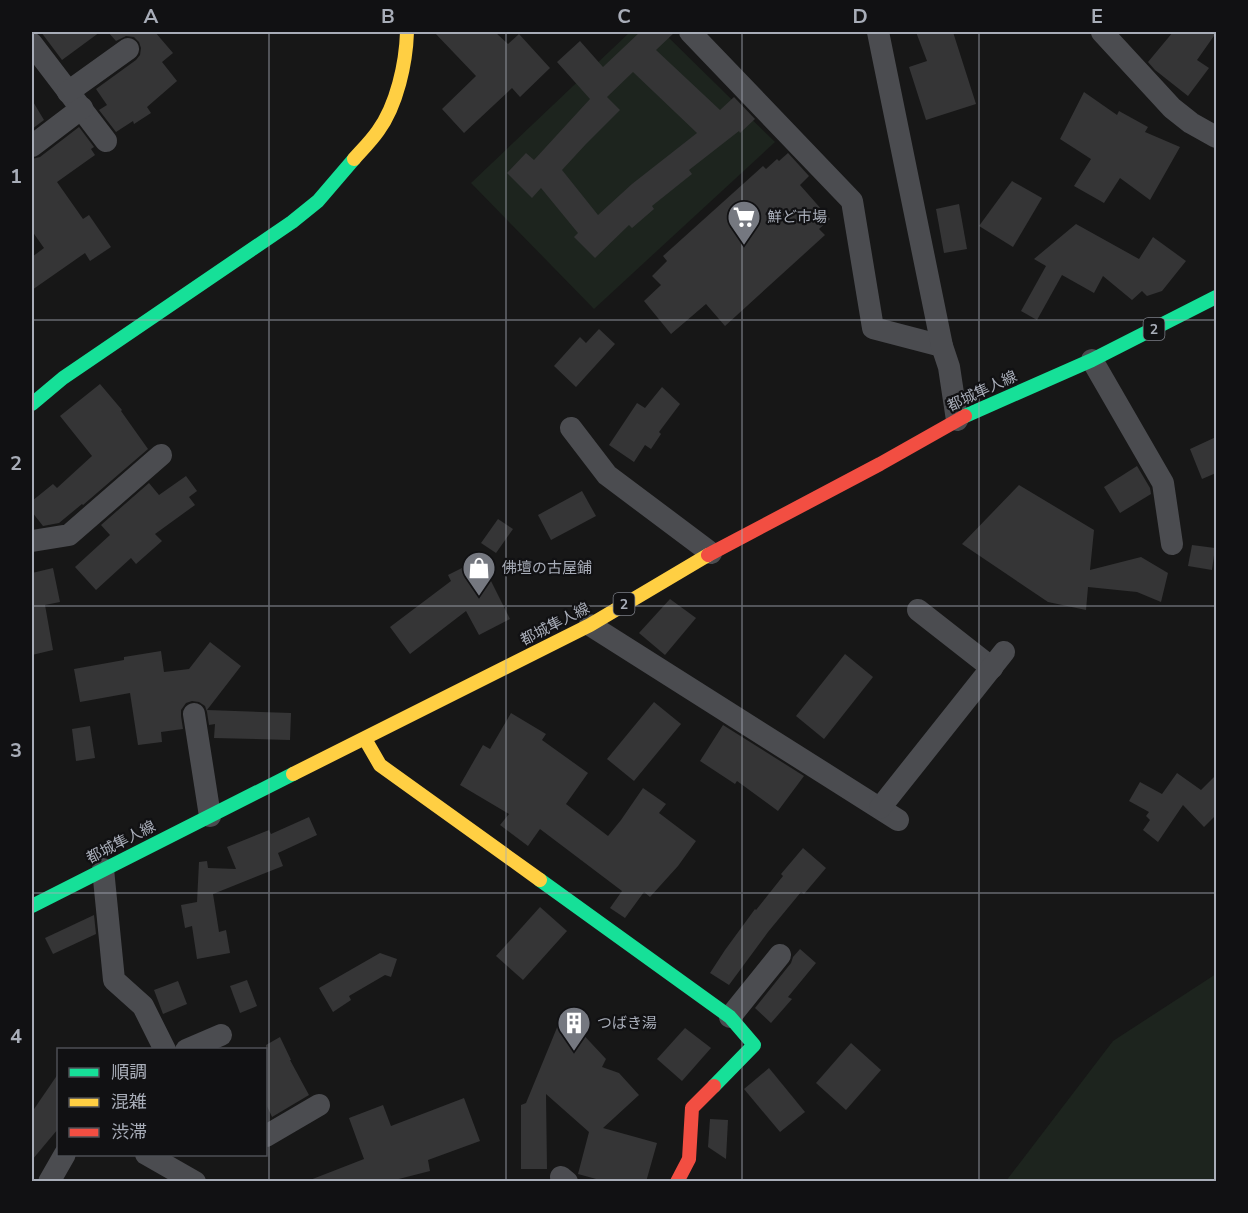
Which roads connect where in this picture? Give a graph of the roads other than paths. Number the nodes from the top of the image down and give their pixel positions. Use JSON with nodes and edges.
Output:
{"nodes":[{"id":1,"x":407,"y":32,"type":"edge"},
{"id":2,"x":690,"y":32,"type":"edge"},
{"id":3,"x":878,"y":32,"type":"edge"},
{"id":4,"x":1102,"y":32,"type":"edge"},
{"id":5,"x":32,"y":44,"type":"edge"},
{"id":6,"x":128,"y":49,"type":"dead end"},
{"id":7,"x":75,"y":100,"type":"junction"},
{"id":8,"x":1216,"y":137,"type":"edge"},
{"id":9,"x":106,"y":141,"type":"dead end"},
{"id":10,"x":32,"y":146,"type":"edge"},
{"id":11,"x":1216,"y":297,"type":"edge"},
{"id":12,"x":942,"y":346,"type":"junction"},
{"id":13,"x":1092,"y":360,"type":"junction"},
{"id":14,"x":32,"y":404,"type":"edge"},
{"id":15,"x":957,"y":420,"type":"junction"},
{"id":16,"x":571,"y":428,"type":"dead end"},
{"id":17,"x":161,"y":455,"type":"dead end"},
{"id":18,"x":32,"y":541,"type":"edge"},
{"id":19,"x":1172,"y":544,"type":"dead end"},
{"id":20,"x":711,"y":553,"type":"junction"},
{"id":21,"x":918,"y":610,"type":"dead end"},
{"id":22,"x":590,"y":625,"type":"junction"},
{"id":23,"x":194,"y":714,"type":"dead end"},
{"id":24,"x":365,"y":739,"type":"junction"},
{"id":25,"x":210,"y":816,"type":"junction"},
{"id":26,"x":103,"y":869,"type":"junction"},
{"id":27,"x":32,"y":906,"type":"edge"},
{"id":28,"x":780,"y":955,"type":"dead end"},
{"id":29,"x":730,"y":1017,"type":"junction"},
{"id":30,"x":221,"y":1035,"type":"dead end"},
{"id":31,"x":164,"y":1048,"type":"edge"},
{"id":32,"x":191,"y":1048,"type":"edge"},
{"id":33,"x":319,"y":1105,"type":"dead end"},
{"id":34,"x":267,"y":1135,"type":"edge"},
{"id":35,"x":63,"y":1156,"type":"edge"},
{"id":36,"x":148,"y":1156,"type":"edge"},
{"id":37,"x":49,"y":1182,"type":"edge"},
{"id":38,"x":195,"y":1182,"type":"edge"},
{"id":39,"x":677,"y":1182,"type":"edge"}],
"edges":[{"from":1,"to":14,"type":"main road"},
{"from":2,"to":12,"type":"street"},
{"from":3,"to":12,"type":"street"},
{"from":4,"to":8,"type":"street"},
{"from":5,"to":7,"type":"street"},
{"from":6,"to":7,"type":"street"},
{"from":7,"to":9,"type":"street"},
{"from":7,"to":10,"type":"street"},
{"from":11,"to":13,"type":"main road","name":"都城隼人線","number":"2"},
{"from":12,"to":15,"type":"street"},
{"from":13,"to":15,"type":"main road","name":"都城隼人線","number":"2"},
{"from":13,"to":19,"type":"street"},
{"from":15,"to":20,"type":"main road","name":"都城隼人線","number":"2"},
{"from":16,"to":20,"type":"street"},
{"from":17,"to":18,"type":"street"},
{"from":20,"to":22,"type":"main road","name":"都城隼人線","number":"2"},
{"from":21,"to":22,"type":"street"},
{"from":22,"to":24,"type":"main road","name":"都城隼人線","number":"2"},
{"from":23,"to":25,"type":"street"},
{"from":24,"to":25,"type":"main road","name":"都城隼人線","number":"2"},
{"from":24,"to":29,"type":"main road"},
{"from":25,"to":26,"type":"main road","name":"都城隼人線","number":"2"},
{"from":26,"to":27,"type":"main road","name":"都城隼人線","number":"2"},
{"from":26,"to":31,"type":"street"},
{"from":28,"to":29,"type":"street"},
{"from":29,"to":39,"type":"main road"},
{"from":30,"to":32,"type":"street"},
{"from":33,"to":34,"type":"street"},
{"from":35,"to":37,"type":"street"},
{"from":36,"to":38,"type":"street"}]}
